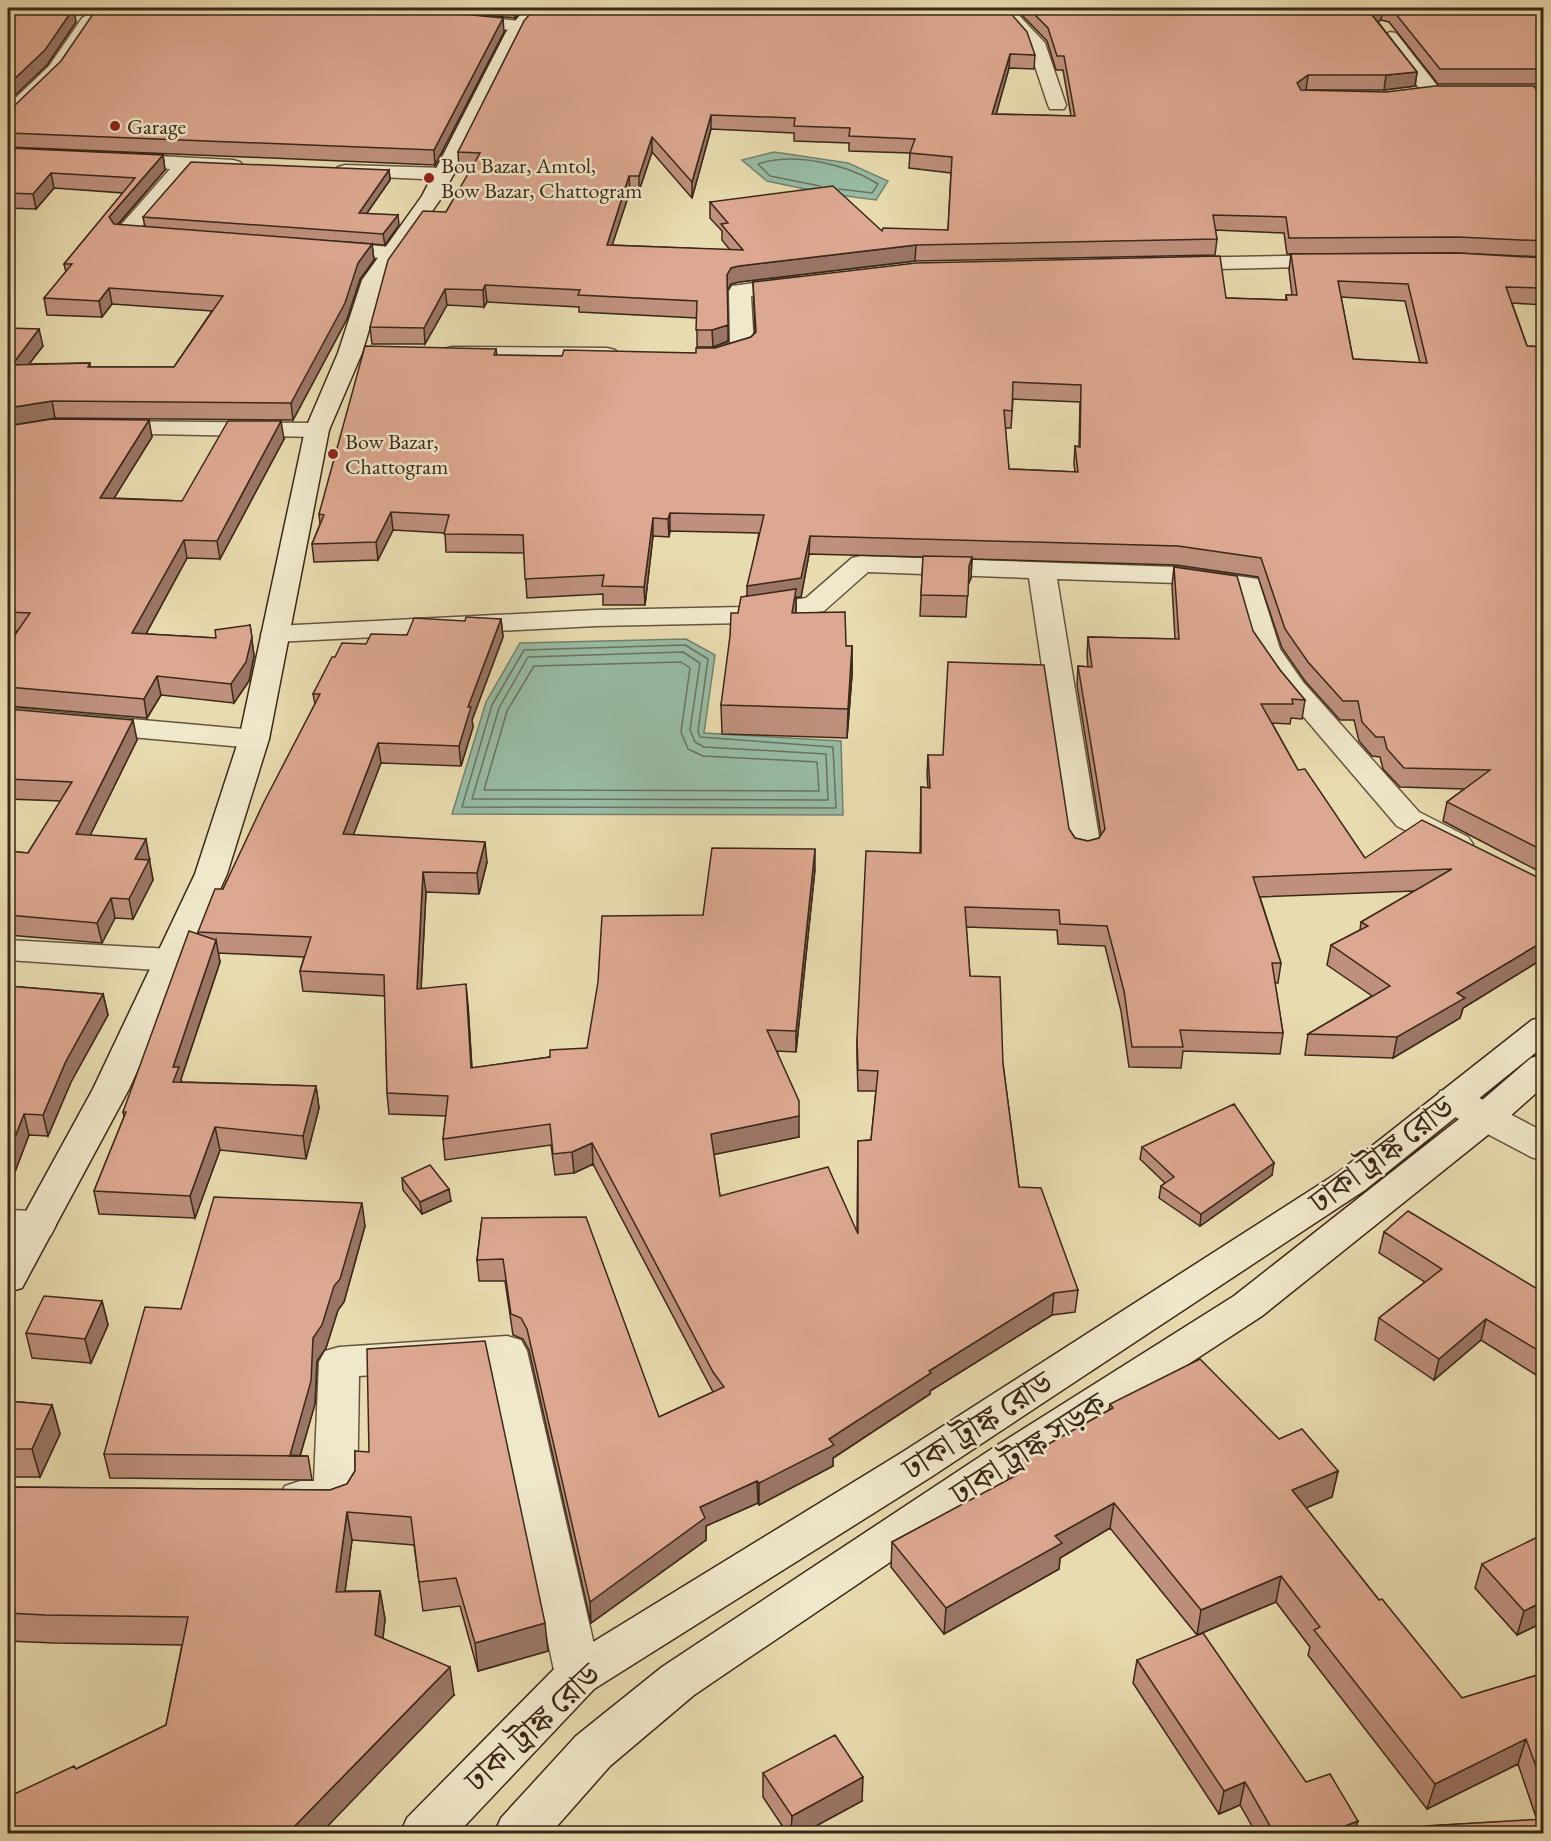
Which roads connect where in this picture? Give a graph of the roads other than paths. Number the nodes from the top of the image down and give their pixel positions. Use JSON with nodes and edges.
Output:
{"nodes":[{"id":1,"x":1003,"y":8,"type":"edge"},
{"id":2,"x":103,"y":12,"type":"edge"},
{"id":3,"x":75,"y":15,"type":"edge"},
{"id":4,"x":528,"y":17,"type":"edge"},
{"id":5,"x":439,"y":18,"type":"edge"},
{"id":6,"x":1382,"y":27,"type":"edge"},
{"id":7,"x":1432,"y":92,"type":"junction"},
{"id":8,"x":1454,"y":92,"type":"edge"},
{"id":9,"x":1413,"y":94,"type":"edge"},
{"id":10,"x":15,"y":100,"type":"edge"},
{"id":11,"x":1058,"y":105,"type":"dead end"},
{"id":12,"x":8,"y":115,"type":"edge"},
{"id":13,"x":101,"y":159,"type":"edge"},
{"id":14,"x":186,"y":162,"type":"junction"},
{"id":15,"x":253,"y":166,"type":"edge"},
{"id":16,"x":329,"y":170,"type":"edge"},
{"id":17,"x":444,"y":174,"type":"junction"},
{"id":18,"x":182,"y":238,"type":"edge"},
{"id":19,"x":310,"y":247,"type":"edge"},
{"id":20,"x":392,"y":253,"type":"junction"},
{"id":21,"x":1360,"y":261,"type":"edge"},
{"id":22,"x":1159,"y":265,"type":"edge"},
{"id":23,"x":821,"y":281,"type":"edge"},
{"id":24,"x":432,"y":354,"type":"edge"},
{"id":25,"x":632,"y":355,"type":"edge"},
{"id":26,"x":679,"y":356,"type":"edge"},
{"id":27,"x":78,"y":428,"type":"edge"},
{"id":28,"x":317,"y":430,"type":"junction"},
{"id":29,"x":1042,"y":572,"type":"junction"},
{"id":30,"x":274,"y":634,"type":"junction"},
{"id":31,"x":8,"y":717,"type":"edge"},
{"id":32,"x":254,"y":740,"type":"junction"},
{"id":33,"x":1085,"y":849,"type":"edge"},
{"id":34,"x":1481,"y":856,"type":"edge"},
{"id":35,"x":8,"y":950,"type":"edge"},
{"id":36,"x":171,"y":960,"type":"junction"},
{"id":37,"x":1544,"y":1028,"type":"edge"},
{"id":38,"x":1544,"y":1066,"type":"edge"},
{"id":39,"x":1469,"y":1109,"type":"junction"},
{"id":40,"x":1544,"y":1148,"type":"edge"},
{"id":41,"x":22,"y":1224,"type":"edge"},
{"id":42,"x":8,"y":1278,"type":"edge"},
{"id":43,"x":265,"y":1498,"type":"edge"},
{"id":44,"x":578,"y":1675,"type":"junction"},
{"id":45,"x":424,"y":1833,"type":"edge"},
{"id":46,"x":518,"y":1833,"type":"edge"}],
"edges":[{"from":1,"to":11,"type":"street"},
{"from":2,"to":3,"type":"street"},
{"from":2,"to":10,"type":"street"},
{"from":4,"to":5,"type":"street"},
{"from":4,"to":17,"type":"street"},
{"from":6,"to":7,"type":"street"},
{"from":7,"to":8,"type":"street"},
{"from":7,"to":9,"type":"street"},
{"from":10,"to":12,"type":"street"},
{"from":13,"to":14,"type":"street"},
{"from":14,"to":15,"type":"street"},
{"from":14,"to":18,"type":"street"},
{"from":16,"to":17,"type":"street"},
{"from":17,"to":20,"type":"street"},
{"from":19,"to":20,"type":"street"},
{"from":20,"to":28,"type":"street"},
{"from":21,"to":22,"type":"street"},
{"from":23,"to":26,"type":"street"},
{"from":24,"to":25,"type":"street"},
{"from":27,"to":28,"type":"street"},
{"from":28,"to":30,"type":"street"},
{"from":29,"to":30,"type":"street"},
{"from":29,"to":33,"type":"street"},
{"from":29,"to":34,"type":"street"},
{"from":30,"to":32,"type":"street"},
{"from":31,"to":32,"type":"street"},
{"from":32,"to":36,"type":"street"},
{"from":35,"to":36,"type":"street"},
{"from":36,"to":41,"type":"street"},
{"from":37,"to":39,"type":"street","name":"ঢাকা ট্রাঙ্ক রোড"},
{"from":38,"to":39,"type":"street","name":"ঢাকা ট্রাঙ্ক সড়ক"},
{"from":39,"to":40,"type":"street"},
{"from":39,"to":44,"type":"street","name":"ঢাকা ট্রাঙ্ক রোড"},
{"from":39,"to":46,"type":"street","name":"ঢাকা ট্রাঙ্ক সড়ক"},
{"from":41,"to":42,"type":"street"},
{"from":43,"to":44,"type":"street"},
{"from":44,"to":45,"type":"street","name":"ঢাকা ট্রাঙ্ক রোড"}]}
